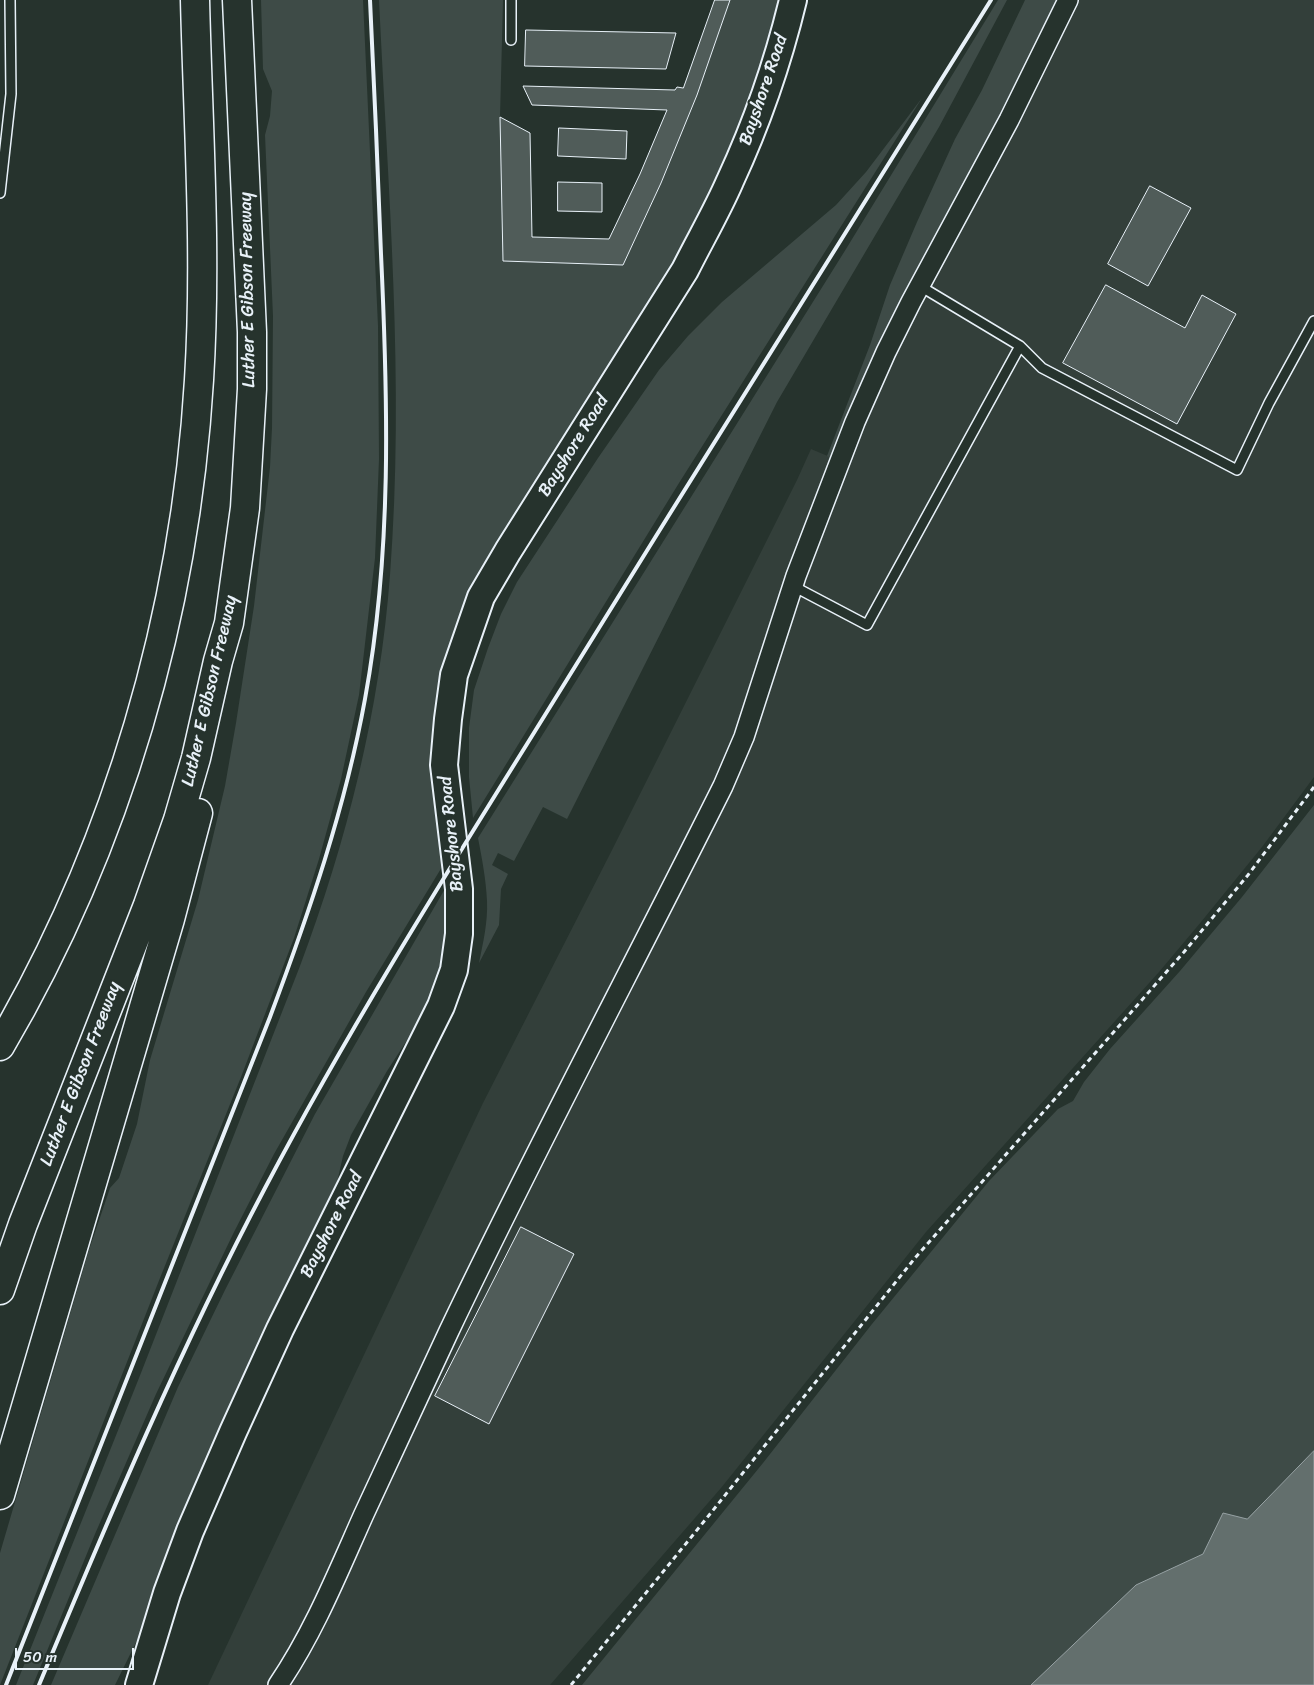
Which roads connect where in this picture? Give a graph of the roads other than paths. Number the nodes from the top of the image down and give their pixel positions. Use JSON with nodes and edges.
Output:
{"nodes":[{"id":1,"x":10,"y":0,"type":"edge"},
{"id":2,"x":194,"y":0,"type":"edge"},
{"id":3,"x":237,"y":0,"type":"edge"},
{"id":4,"x":511,"y":0,"type":"edge"},
{"id":5,"x":793,"y":0,"type":"edge"},
{"id":6,"x":1068,"y":0,"type":"edge"},
{"id":7,"x":511,"y":40,"type":"dead end"},
{"id":8,"x":0,"y":193,"type":"edge"},
{"id":9,"x":920,"y":286,"type":"junction"},
{"id":10,"x":1314,"y":321,"type":"edge"},
{"id":11,"x":1020,"y":346,"type":"junction"},
{"id":12,"x":793,"y":586,"type":"junction"},
{"id":13,"x":229,"y":623,"type":"junction"},
{"id":14,"x":66,"y":918,"type":"junction"},
{"id":15,"x":0,"y":1017,"type":"edge"},
{"id":16,"x":0,"y":1046,"type":"edge"},
{"id":17,"x":0,"y":1290,"type":"edge"},
{"id":18,"x":0,"y":1495,"type":"edge"},
{"id":19,"x":138,"y":1685,"type":"edge"},
{"id":20,"x":278,"y":1685,"type":"edge"}],
"edges":[{"from":1,"to":8,"type":"lane"},
{"from":2,"to":14,"type":"highway"},
{"from":3,"to":13,"type":"highway","name":"Luther E Gibson Freeway"},
{"from":4,"to":7,"type":"lane"},
{"from":5,"to":19,"type":"street","name":"Bayshore Road"},
{"from":6,"to":9,"type":"street"},
{"from":9,"to":11,"type":"lane"},
{"from":9,"to":12,"type":"street"},
{"from":10,"to":11,"type":"lane"},
{"from":11,"to":12,"type":"lane"},
{"from":12,"to":20,"type":"street"},
{"from":13,"to":17,"type":"highway","name":"Luther E Gibson Freeway"},
{"from":13,"to":18,"type":"highway"},
{"from":14,"to":15,"type":"highway"},
{"from":14,"to":16,"type":"highway"}]}
